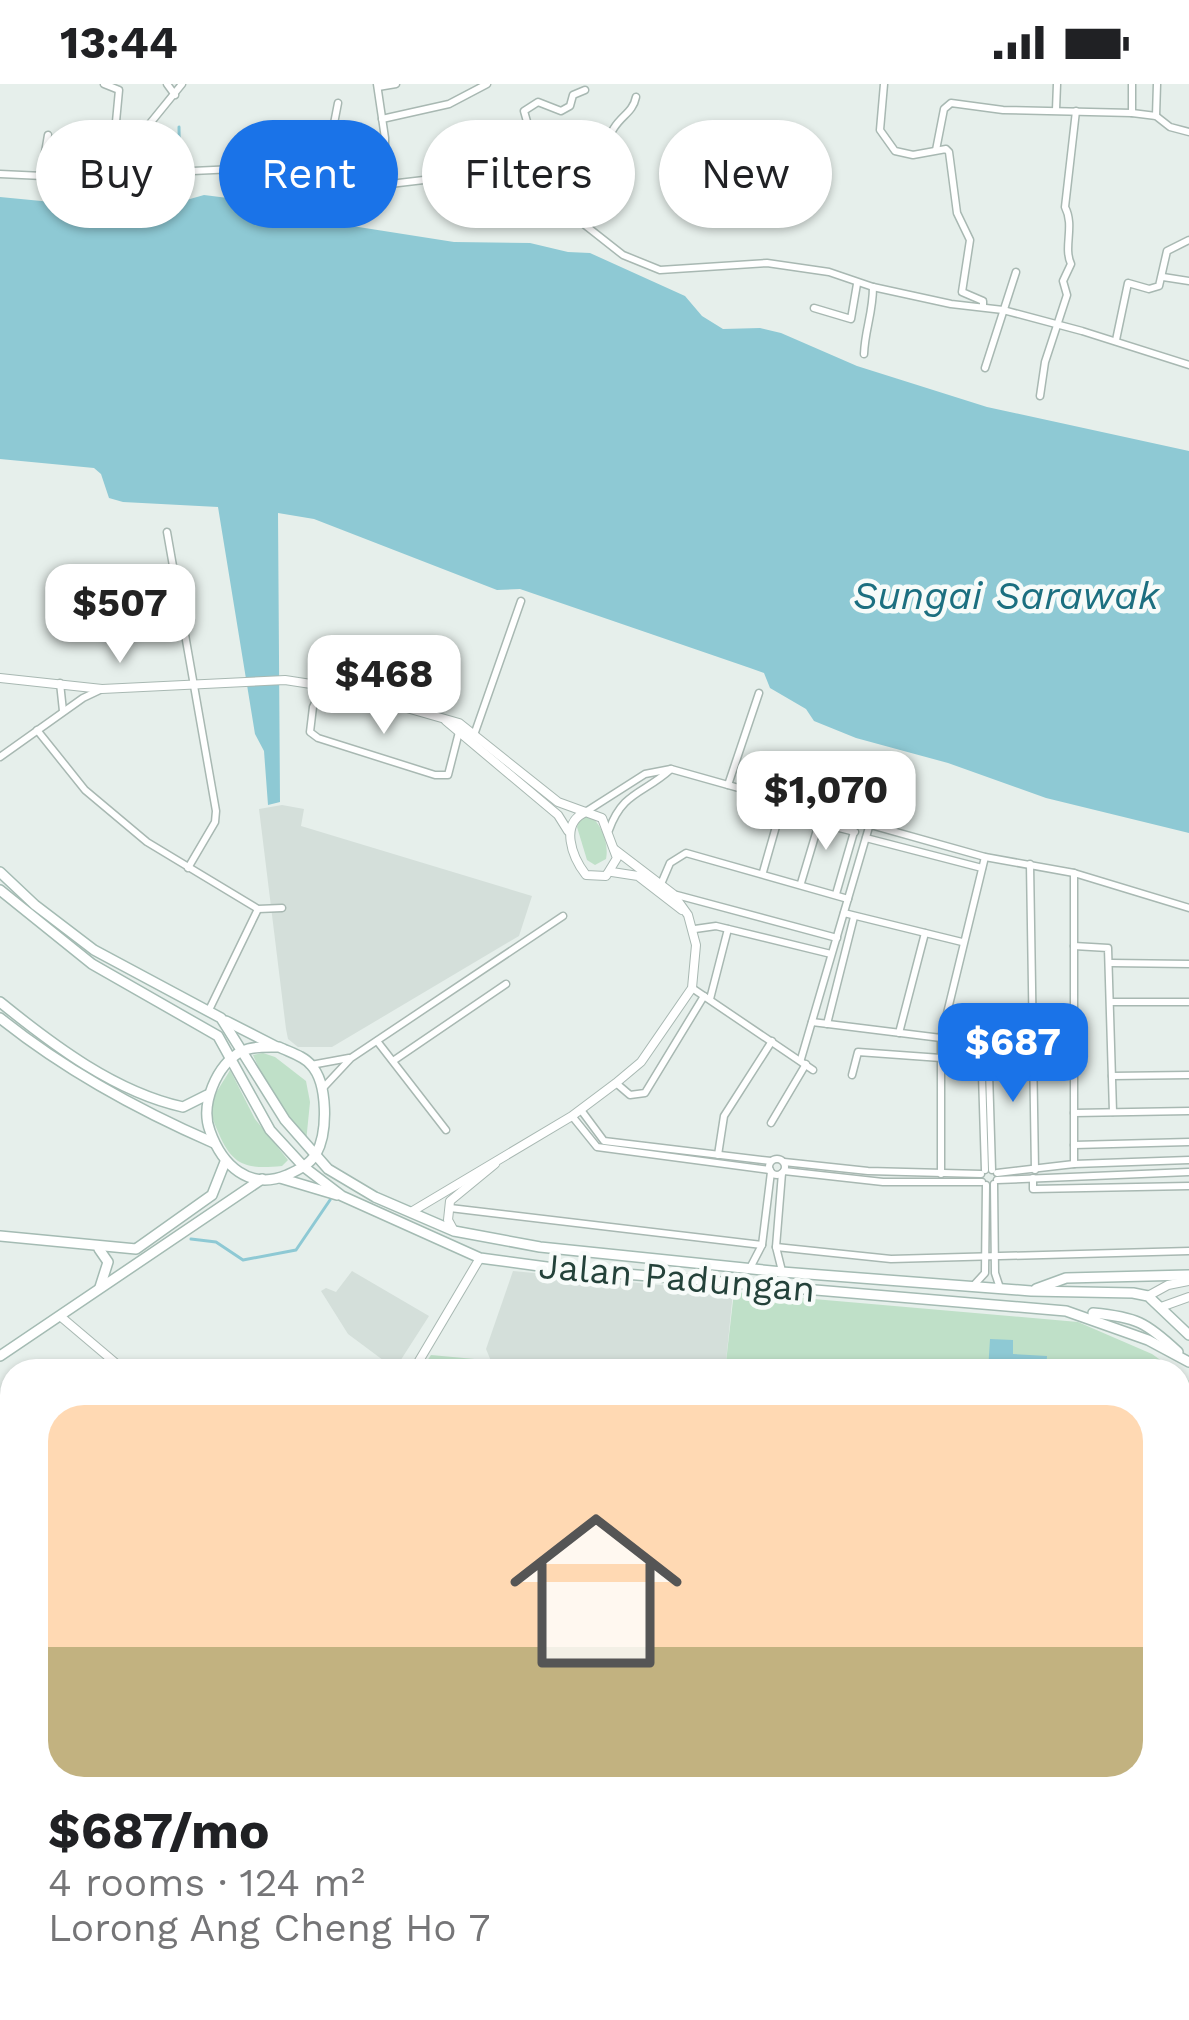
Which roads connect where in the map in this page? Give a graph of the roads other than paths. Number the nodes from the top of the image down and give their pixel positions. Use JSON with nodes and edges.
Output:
{"nodes":[{"id":1,"x":104,"y":84,"type":"edge"},
{"id":2,"x":167,"y":84,"type":"edge"},
{"id":3,"x":182,"y":84,"type":"edge"},
{"id":4,"x":395,"y":84,"type":"edge"},
{"id":5,"x":487,"y":84,"type":"edge"},
{"id":6,"x":884,"y":84,"type":"edge"},
{"id":7,"x":1057,"y":84,"type":"edge"},
{"id":8,"x":1132,"y":84,"type":"edge"},
{"id":9,"x":1156,"y":84,"type":"edge"},
{"id":10,"x":378,"y":86,"type":"edge"},
{"id":11,"x":585,"y":90,"type":"dead end"},
{"id":12,"x":175,"y":95,"type":"junction"},
{"id":13,"x":636,"y":97,"type":"dead end"},
{"id":14,"x":338,"y":103,"type":"dead end"},
{"id":15,"x":1056,"y":110,"type":"junction"},
{"id":16,"x":1076,"y":111,"type":"junction"},
{"id":17,"x":1132,"y":112,"type":"junction"},
{"id":18,"x":1156,"y":116,"type":"junction"},
{"id":19,"x":382,"y":119,"type":"joint"},
{"id":20,"x":116,"y":120,"type":"edge"},
{"id":21,"x":153,"y":120,"type":"edge"},
{"id":22,"x":335,"y":120,"type":"edge"},
{"id":23,"x":527,"y":120,"type":"edge"},
{"id":24,"x":622,"y":120,"type":"edge"},
{"id":25,"x":1189,"y":132,"type":"edge"},
{"id":26,"x":936,"y":150,"type":"junction"},
{"id":27,"x":0,"y":174,"type":"edge"},
{"id":28,"x":36,"y":176,"type":"edge"},
{"id":29,"x":589,"y":228,"type":"edge"},
{"id":30,"x":1189,"y":240,"type":"edge"},
{"id":31,"x":1016,"y":272,"type":"dead end"},
{"id":32,"x":1162,"y":277,"type":"junction"},
{"id":33,"x":1189,"y":281,"type":"edge"},
{"id":34,"x":858,"y":283,"type":"junction"},
{"id":35,"x":873,"y":287,"type":"junction"},
{"id":36,"x":814,"y":308,"type":"dead end"},
{"id":37,"x":983,"y":309,"type":"junction"},
{"id":38,"x":1003,"y":310,"type":"junction"},
{"id":39,"x":1056,"y":324,"type":"junction"},
{"id":40,"x":1115,"y":340,"type":"junction"},
{"id":41,"x":864,"y":354,"type":"dead end"},
{"id":42,"x":1189,"y":365,"type":"edge"},
{"id":43,"x":985,"y":368,"type":"dead end"},
{"id":44,"x":1040,"y":396,"type":"dead end"},
{"id":45,"x":167,"y":532,"type":"dead end"},
{"id":46,"x":521,"y":601,"type":"dead end"},
{"id":47,"x":0,"y":678,"type":"edge"},
{"id":48,"x":59,"y":683,"type":"junction"},
{"id":49,"x":191,"y":684,"type":"junction"},
{"id":50,"x":324,"y":685,"type":"junction"},
{"id":51,"x":102,"y":689,"type":"junction"},
{"id":52,"x":759,"y":693,"type":"dead end"},
{"id":53,"x":61,"y":714,"type":"junction"},
{"id":54,"x":445,"y":720,"type":"junction"},
{"id":55,"x":37,"y":730,"type":"junction"},
{"id":56,"x":459,"y":732,"type":"junction"},
{"id":57,"x":474,"y":734,"type":"junction"},
{"id":58,"x":0,"y":757,"type":"edge"},
{"id":59,"x":671,"y":770,"type":"junction"},
{"id":60,"x":728,"y":785,"type":"junction"},
{"id":61,"x":783,"y":802,"type":"junction"},
{"id":62,"x":586,"y":812,"type":"junction"},
{"id":63,"x":780,"y":813,"type":"junction"},
{"id":64,"x":819,"y":823,"type":"junction"},
{"id":65,"x":869,"y":827,"type":"junction"},
{"id":66,"x":856,"y":828,"type":"junction"},
{"id":67,"x":609,"y":830,"type":"junction"},
{"id":68,"x":569,"y":834,"type":"junction"},
{"id":69,"x":866,"y":838,"type":"junction"},
{"id":70,"x":614,"y":849,"type":"junction"},
{"id":71,"x":985,"y":856,"type":"junction"},
{"id":72,"x":1030,"y":863,"type":"junction"},
{"id":73,"x":188,"y":868,"type":"junction"},
{"id":74,"x":982,"y":868,"type":"junction"},
{"id":75,"x":0,"y":872,"type":"edge"},
{"id":76,"x":612,"y":872,"type":"junction"},
{"id":77,"x":763,"y":872,"type":"junction"},
{"id":78,"x":1074,"y":873,"type":"junction"},
{"id":79,"x":661,"y":884,"type":"junction"},
{"id":80,"x":801,"y":884,"type":"junction"},
{"id":81,"x":0,"y":890,"type":"edge"},
{"id":82,"x":674,"y":894,"type":"junction"},
{"id":83,"x":835,"y":895,"type":"junction"},
{"id":84,"x":848,"y":899,"type":"junction"},
{"id":85,"x":282,"y":908,"type":"dead end"},
{"id":86,"x":1189,"y":908,"type":"edge"},
{"id":87,"x":258,"y":909,"type":"junction"},
{"id":88,"x":844,"y":913,"type":"junction"},
{"id":89,"x":688,"y":914,"type":"junction"},
{"id":90,"x":563,"y":916,"type":"dead end"},
{"id":91,"x":855,"y":916,"type":"junction"},
{"id":92,"x":695,"y":929,"type":"junction"},
{"id":93,"x":728,"y":929,"type":"junction"},
{"id":94,"x":925,"y":933,"type":"junction"},
{"id":95,"x":837,"y":938,"type":"junction"},
{"id":96,"x":962,"y":942,"type":"junction"},
{"id":97,"x":1074,"y":946,"type":"junction"},
{"id":98,"x":832,"y":955,"type":"junction"},
{"id":99,"x":1111,"y":963,"type":"junction"},
{"id":100,"x":1189,"y":964,"type":"edge"},
{"id":101,"x":506,"y":984,"type":"dead end"},
{"id":102,"x":692,"y":988,"type":"junction"},
{"id":103,"x":707,"y":998,"type":"junction"},
{"id":104,"x":0,"y":1002,"type":"edge"},
{"id":105,"x":1112,"y":1002,"type":"junction"},
{"id":106,"x":1189,"y":1002,"type":"edge"},
{"id":107,"x":208,"y":1010,"type":"junction"},
{"id":108,"x":0,"y":1018,"type":"edge"},
{"id":109,"x":221,"y":1018,"type":"junction"},
{"id":110,"x":812,"y":1022,"type":"junction"},
{"id":111,"x":827,"y":1024,"type":"junction"},
{"id":112,"x":899,"y":1033,"type":"junction"},
{"id":113,"x":941,"y":1038,"type":"junction"},
{"id":114,"x":772,"y":1040,"type":"junction"},
{"id":115,"x":985,"y":1040,"type":"junction"},
{"id":116,"x":1033,"y":1040,"type":"junction"},
{"id":117,"x":377,"y":1041,"type":"junction"},
{"id":118,"x":279,"y":1047,"type":"junction"},
{"id":119,"x":244,"y":1050,"type":"junction"},
{"id":120,"x":351,"y":1058,"type":"junction"},
{"id":121,"x":940,"y":1058,"type":"junction"},
{"id":122,"x":393,"y":1061,"type":"junction"},
{"id":123,"x":803,"y":1061,"type":"junction"},
{"id":124,"x":231,"y":1062,"type":"junction"},
{"id":125,"x":311,"y":1065,"type":"junction"},
{"id":126,"x":813,"y":1070,"type":"dead end"},
{"id":127,"x":852,"y":1075,"type":"dead end"},
{"id":128,"x":1189,"y":1075,"type":"edge"},
{"id":129,"x":1112,"y":1076,"type":"junction"},
{"id":130,"x":616,"y":1084,"type":"junction"},
{"id":131,"x":323,"y":1088,"type":"junction"},
{"id":132,"x":209,"y":1093,"type":"junction"},
{"id":133,"x":1189,"y":1111,"type":"edge"},
{"id":134,"x":1113,"y":1112,"type":"junction"},
{"id":135,"x":576,"y":1113,"type":"junction"},
{"id":136,"x":1074,"y":1113,"type":"junction"},
{"id":137,"x":772,"y":1123,"type":"dead end"},
{"id":138,"x":446,"y":1130,"type":"dead end"},
{"id":139,"x":1189,"y":1142,"type":"edge"},
{"id":140,"x":214,"y":1143,"type":"junction"},
{"id":141,"x":1074,"y":1145,"type":"junction"},
{"id":142,"x":316,"y":1154,"type":"junction"},
{"id":143,"x":506,"y":1155,"type":"junction"},
{"id":144,"x":718,"y":1155,"type":"junction"},
{"id":145,"x":1189,"y":1160,"type":"edge"},
{"id":146,"x":224,"y":1162,"type":"junction"},
{"id":147,"x":1074,"y":1164,"type":"junction"},
{"id":148,"x":304,"y":1167,"type":"junction"},
{"id":149,"x":770,"y":1167,"type":"junction"},
{"id":150,"x":783,"y":1169,"type":"junction"},
{"id":151,"x":1189,"y":1172,"type":"edge"},
{"id":152,"x":941,"y":1174,"type":"junction"},
{"id":153,"x":1034,"y":1174,"type":"junction"},
{"id":154,"x":989,"y":1177,"type":"junction"},
{"id":155,"x":280,"y":1178,"type":"junction"},
{"id":156,"x":262,"y":1179,"type":"junction"},
{"id":157,"x":1189,"y":1186,"type":"edge"},
{"id":158,"x":342,"y":1196,"type":"junction"},
{"id":159,"x":448,"y":1208,"type":"junction"},
{"id":160,"x":411,"y":1212,"type":"junction"},
{"id":161,"x":454,"y":1231,"type":"junction"},
{"id":162,"x":0,"y":1236,"type":"edge"},
{"id":163,"x":762,"y":1245,"type":"junction"},
{"id":164,"x":95,"y":1246,"type":"junction"},
{"id":165,"x":776,"y":1247,"type":"junction"},
{"id":166,"x":1189,"y":1251,"type":"edge"},
{"id":167,"x":990,"y":1256,"type":"junction"},
{"id":168,"x":480,"y":1258,"type":"junction"},
{"id":169,"x":750,"y":1268,"type":"junction"},
{"id":170,"x":782,"y":1272,"type":"junction"},
{"id":171,"x":1189,"y":1278,"type":"edge"},
{"id":172,"x":971,"y":1287,"type":"junction"},
{"id":173,"x":1000,"y":1288,"type":"junction"},
{"id":174,"x":1031,"y":1291,"type":"junction"},
{"id":175,"x":97,"y":1292,"type":"junction"},
{"id":176,"x":1148,"y":1297,"type":"junction"},
{"id":177,"x":1189,"y":1298,"type":"edge"},
{"id":178,"x":1161,"y":1307,"type":"junction"},
{"id":179,"x":1066,"y":1311,"type":"junction"},
{"id":180,"x":59,"y":1316,"type":"junction"},
{"id":181,"x":1134,"y":1317,"type":"junction"},
{"id":182,"x":1146,"y":1324,"type":"junction"},
{"id":183,"x":1189,"y":1335,"type":"edge"},
{"id":184,"x":0,"y":1357,"type":"edge"},
{"id":185,"x":109,"y":1359,"type":"edge"},
{"id":186,"x":420,"y":1359,"type":"edge"},
{"id":187,"x":1183,"y":1359,"type":"edge"},
{"id":188,"x":1185,"y":1359,"type":"edge"}],
"edges":[{"from":1,"to":20,"type":"street"},
{"from":2,"to":12,"type":"street"},
{"from":3,"to":12,"type":"street"},
{"from":4,"to":10,"type":"street"},
{"from":5,"to":19,"type":"street"},
{"from":6,"to":26,"type":"street"},
{"from":7,"to":15,"type":"street"},
{"from":8,"to":17,"type":"street"},
{"from":9,"to":18,"type":"street"},
{"from":10,"to":19,"type":"street"},
{"from":11,"to":23,"type":"street"},
{"from":12,"to":21,"type":"street"},
{"from":13,"to":24,"type":"street"},
{"from":14,"to":22,"type":"street"},
{"from":15,"to":16,"type":"street"},
{"from":15,"to":26,"type":"street"},
{"from":16,"to":17,"type":"street"},
{"from":16,"to":39,"type":"street"},
{"from":17,"to":18,"type":"street"},
{"from":18,"to":25,"type":"street"},
{"from":26,"to":37,"type":"street"},
{"from":27,"to":28,"type":"street"},
{"from":29,"to":34,"type":"street"},
{"from":30,"to":32,"type":"street"},
{"from":31,"to":38,"type":"street"},
{"from":32,"to":33,"type":"street"},
{"from":32,"to":40,"type":"street"},
{"from":34,"to":35,"type":"street"},
{"from":34,"to":36,"type":"street"},
{"from":35,"to":37,"type":"street"},
{"from":35,"to":41,"type":"street"},
{"from":37,"to":38,"type":"street"},
{"from":38,"to":39,"type":"street"},
{"from":38,"to":43,"type":"street"},
{"from":39,"to":40,"type":"street"},
{"from":39,"to":44,"type":"street"},
{"from":40,"to":42,"type":"street"},
{"from":45,"to":49,"type":"street"},
{"from":46,"to":57,"type":"street"},
{"from":47,"to":48,"type":"street"},
{"from":48,"to":51,"type":"street"},
{"from":48,"to":53,"type":"street"},
{"from":49,"to":50,"type":"street"},
{"from":49,"to":51,"type":"street"},
{"from":49,"to":73,"type":"street"},
{"from":50,"to":54,"type":"street"},
{"from":50,"to":56,"type":"street"},
{"from":51,"to":53,"type":"street"},
{"from":52,"to":60,"type":"street"},
{"from":53,"to":55,"type":"street"},
{"from":54,"to":56,"type":"street"},
{"from":54,"to":57,"type":"street"},
{"from":55,"to":58,"type":"street"},
{"from":55,"to":73,"type":"street"},
{"from":56,"to":68,"type":"street"},
{"from":57,"to":62,"type":"street"},
{"from":59,"to":60,"type":"street"},
{"from":59,"to":62,"type":"street"},
{"from":59,"to":67,"type":"street"},
{"from":60,"to":61,"type":"street"},
{"from":61,"to":63,"type":"street"},
{"from":61,"to":66,"type":"street"},
{"from":62,"to":67,"type":"street"},
{"from":62,"to":68,"type":"street"},
{"from":63,"to":64,"type":"street"},
{"from":63,"to":77,"type":"street"},
{"from":64,"to":66,"type":"street"},
{"from":64,"to":80,"type":"street"},
{"from":65,"to":66,"type":"street"},
{"from":65,"to":69,"type":"street"},
{"from":65,"to":71,"type":"street"},
{"from":66,"to":83,"type":"street"},
{"from":67,"to":70,"type":"street"},
{"from":68,"to":76,"type":"street"},
{"from":69,"to":74,"type":"street"},
{"from":69,"to":84,"type":"street"},
{"from":70,"to":76,"type":"street"},
{"from":70,"to":79,"type":"street"},
{"from":71,"to":72,"type":"street"},
{"from":71,"to":74,"type":"street"},
{"from":72,"to":78,"type":"street"},
{"from":72,"to":116,"type":"street"},
{"from":73,"to":87,"type":"street"},
{"from":74,"to":96,"type":"street"},
{"from":75,"to":107,"type":"main road"},
{"from":76,"to":89,"type":"street"},
{"from":77,"to":79,"type":"street"},
{"from":77,"to":80,"type":"street"},
{"from":78,"to":86,"type":"street"},
{"from":78,"to":97,"type":"street"},
{"from":79,"to":82,"type":"street"},
{"from":80,"to":83,"type":"street"},
{"from":81,"to":124,"type":"main road","name":"Jalan Padungan"},
{"from":82,"to":89,"type":"street"},
{"from":82,"to":95,"type":"street"},
{"from":83,"to":84,"type":"street"},
{"from":84,"to":88,"type":"street"},
{"from":85,"to":87,"type":"street"},
{"from":87,"to":107,"type":"street"},
{"from":88,"to":91,"type":"street"},
{"from":88,"to":95,"type":"street"},
{"from":89,"to":92,"type":"street"},
{"from":90,"to":117,"type":"street"},
{"from":91,"to":94,"type":"street"},
{"from":91,"to":111,"type":"street"},
{"from":92,"to":93,"type":"street"},
{"from":92,"to":102,"type":"street"},
{"from":93,"to":98,"type":"street"},
{"from":93,"to":103,"type":"street"},
{"from":94,"to":96,"type":"street"},
{"from":94,"to":112,"type":"street"},
{"from":95,"to":98,"type":"street"},
{"from":96,"to":113,"type":"street"},
{"from":97,"to":99,"type":"street"},
{"from":97,"to":136,"type":"street"},
{"from":98,"to":110,"type":"street"},
{"from":99,"to":100,"type":"street"},
{"from":99,"to":105,"type":"street"},
{"from":101,"to":122,"type":"street"},
{"from":102,"to":103,"type":"street"},
{"from":102,"to":130,"type":"street"},
{"from":103,"to":114,"type":"street"},
{"from":103,"to":130,"type":"street"},
{"from":104,"to":132,"type":"main road"},
{"from":105,"to":106,"type":"street"},
{"from":105,"to":129,"type":"street"},
{"from":107,"to":109,"type":"main road"},
{"from":108,"to":140,"type":"main road"},
{"from":109,"to":118,"type":"main road"},
{"from":109,"to":119,"type":"main road","name":"Jalan Padungan"},
{"from":110,"to":111,"type":"street"},
{"from":110,"to":123,"type":"street"},
{"from":111,"to":112,"type":"street"},
{"from":112,"to":113,"type":"street"},
{"from":113,"to":115,"type":"street"},
{"from":113,"to":121,"type":"street"},
{"from":114,"to":123,"type":"street"},
{"from":114,"to":144,"type":"street"},
{"from":115,"to":116,"type":"street"},
{"from":115,"to":154,"type":"street"},
{"from":116,"to":153,"type":"street"},
{"from":117,"to":120,"type":"street"},
{"from":117,"to":122,"type":"street"},
{"from":118,"to":119,"type":"main road"},
{"from":118,"to":125,"type":"main road"},
{"from":119,"to":124,"type":"main road"},
{"from":119,"to":142,"type":"main road","name":"Jalan Padungan"},
{"from":120,"to":125,"type":"street"},
{"from":120,"to":131,"type":"street"},
{"from":121,"to":127,"type":"street"},
{"from":121,"to":152,"type":"street"},
{"from":122,"to":138,"type":"street"},
{"from":123,"to":126,"type":"street"},
{"from":123,"to":137,"type":"street"},
{"from":124,"to":132,"type":"main road"},
{"from":124,"to":148,"type":"main road","name":"Jalan Padungan"},
{"from":125,"to":131,"type":"main road"},
{"from":128,"to":129,"type":"street"},
{"from":129,"to":134,"type":"street"},
{"from":130,"to":135,"type":"street"},
{"from":131,"to":142,"type":"main road"},
{"from":132,"to":140,"type":"main road"},
{"from":133,"to":134,"type":"street"},
{"from":134,"to":136,"type":"street"},
{"from":135,"to":143,"type":"street"},
{"from":135,"to":144,"type":"street"},
{"from":135,"to":149,"type":"street"},
{"from":136,"to":141,"type":"street"},
{"from":139,"to":141,"type":"street"},
{"from":140,"to":146,"type":"main road"},
{"from":141,"to":147,"type":"street"},
{"from":142,"to":148,"type":"main road"},
{"from":142,"to":160,"type":"main road","name":"Jalan Padungan"},
{"from":143,"to":159,"type":"street"},
{"from":143,"to":160,"type":"street"},
{"from":144,"to":149,"type":"street"},
{"from":145,"to":147,"type":"street"},
{"from":146,"to":156,"type":"main road"},
{"from":146,"to":164,"type":"main road"},
{"from":147,"to":153,"type":"street"},
{"from":148,"to":155,"type":"main road"},
{"from":148,"to":158,"type":"main road","name":"Jalan Padungan"},
{"from":149,"to":150,"type":"street"},
{"from":149,"to":150,"type":"street"},
{"from":149,"to":163,"type":"street"},
{"from":150,"to":152,"type":"street"},
{"from":150,"to":154,"type":"street"},
{"from":150,"to":165,"type":"street"},
{"from":151,"to":153,"type":"street"},
{"from":152,"to":154,"type":"street"},
{"from":153,"to":154,"type":"street"},
{"from":153,"to":157,"type":"street"},
{"from":154,"to":167,"type":"street"},
{"from":155,"to":156,"type":"main road"},
{"from":155,"to":158,"type":"main road"},
{"from":156,"to":175,"type":"main road"},
{"from":158,"to":168,"type":"main road","name":"Jalan Padungan"},
{"from":159,"to":161,"type":"street"},
{"from":159,"to":163,"type":"street"},
{"from":160,"to":161,"type":"main road","name":"Jalan Padungan"},
{"from":161,"to":169,"type":"main road","name":"Jalan Padungan"},
{"from":162,"to":164,"type":"main road"},
{"from":163,"to":169,"type":"street"},
{"from":164,"to":175,"type":"main road"},
{"from":165,"to":167,"type":"street"},
{"from":165,"to":170,"type":"street"},
{"from":166,"to":167,"type":"street"},
{"from":167,"to":172,"type":"street"},
{"from":167,"to":173,"type":"street"},
{"from":168,"to":179,"type":"main road","name":"Jalan Padungan"},
{"from":168,"to":186,"type":"street"},
{"from":169,"to":170,"type":"main road","name":"Jalan Padungan"},
{"from":170,"to":172,"type":"main road","name":"Jalan Padungan"},
{"from":171,"to":174,"type":"main road"},
{"from":171,"to":176,"type":"street"},
{"from":172,"to":173,"type":"main road","name":"Jalan Padungan"},
{"from":173,"to":174,"type":"main road","name":"Jalan Padungan"},
{"from":174,"to":176,"type":"main road","name":"Jalan Padungan"},
{"from":175,"to":180,"type":"main road"},
{"from":176,"to":178,"type":"main road"},
{"from":176,"to":181,"type":"main road"},
{"from":177,"to":178,"type":"street"},
{"from":178,"to":182,"type":"main road"},
{"from":178,"to":183,"type":"main road"},
{"from":179,"to":181,"type":"main road"},
{"from":179,"to":187,"type":"main road","name":"Jalan Padungan"},
{"from":180,"to":184,"type":"main road"},
{"from":180,"to":185,"type":"street"},
{"from":181,"to":182,"type":"main road"},
{"from":182,"to":188,"type":"main road"}]}
